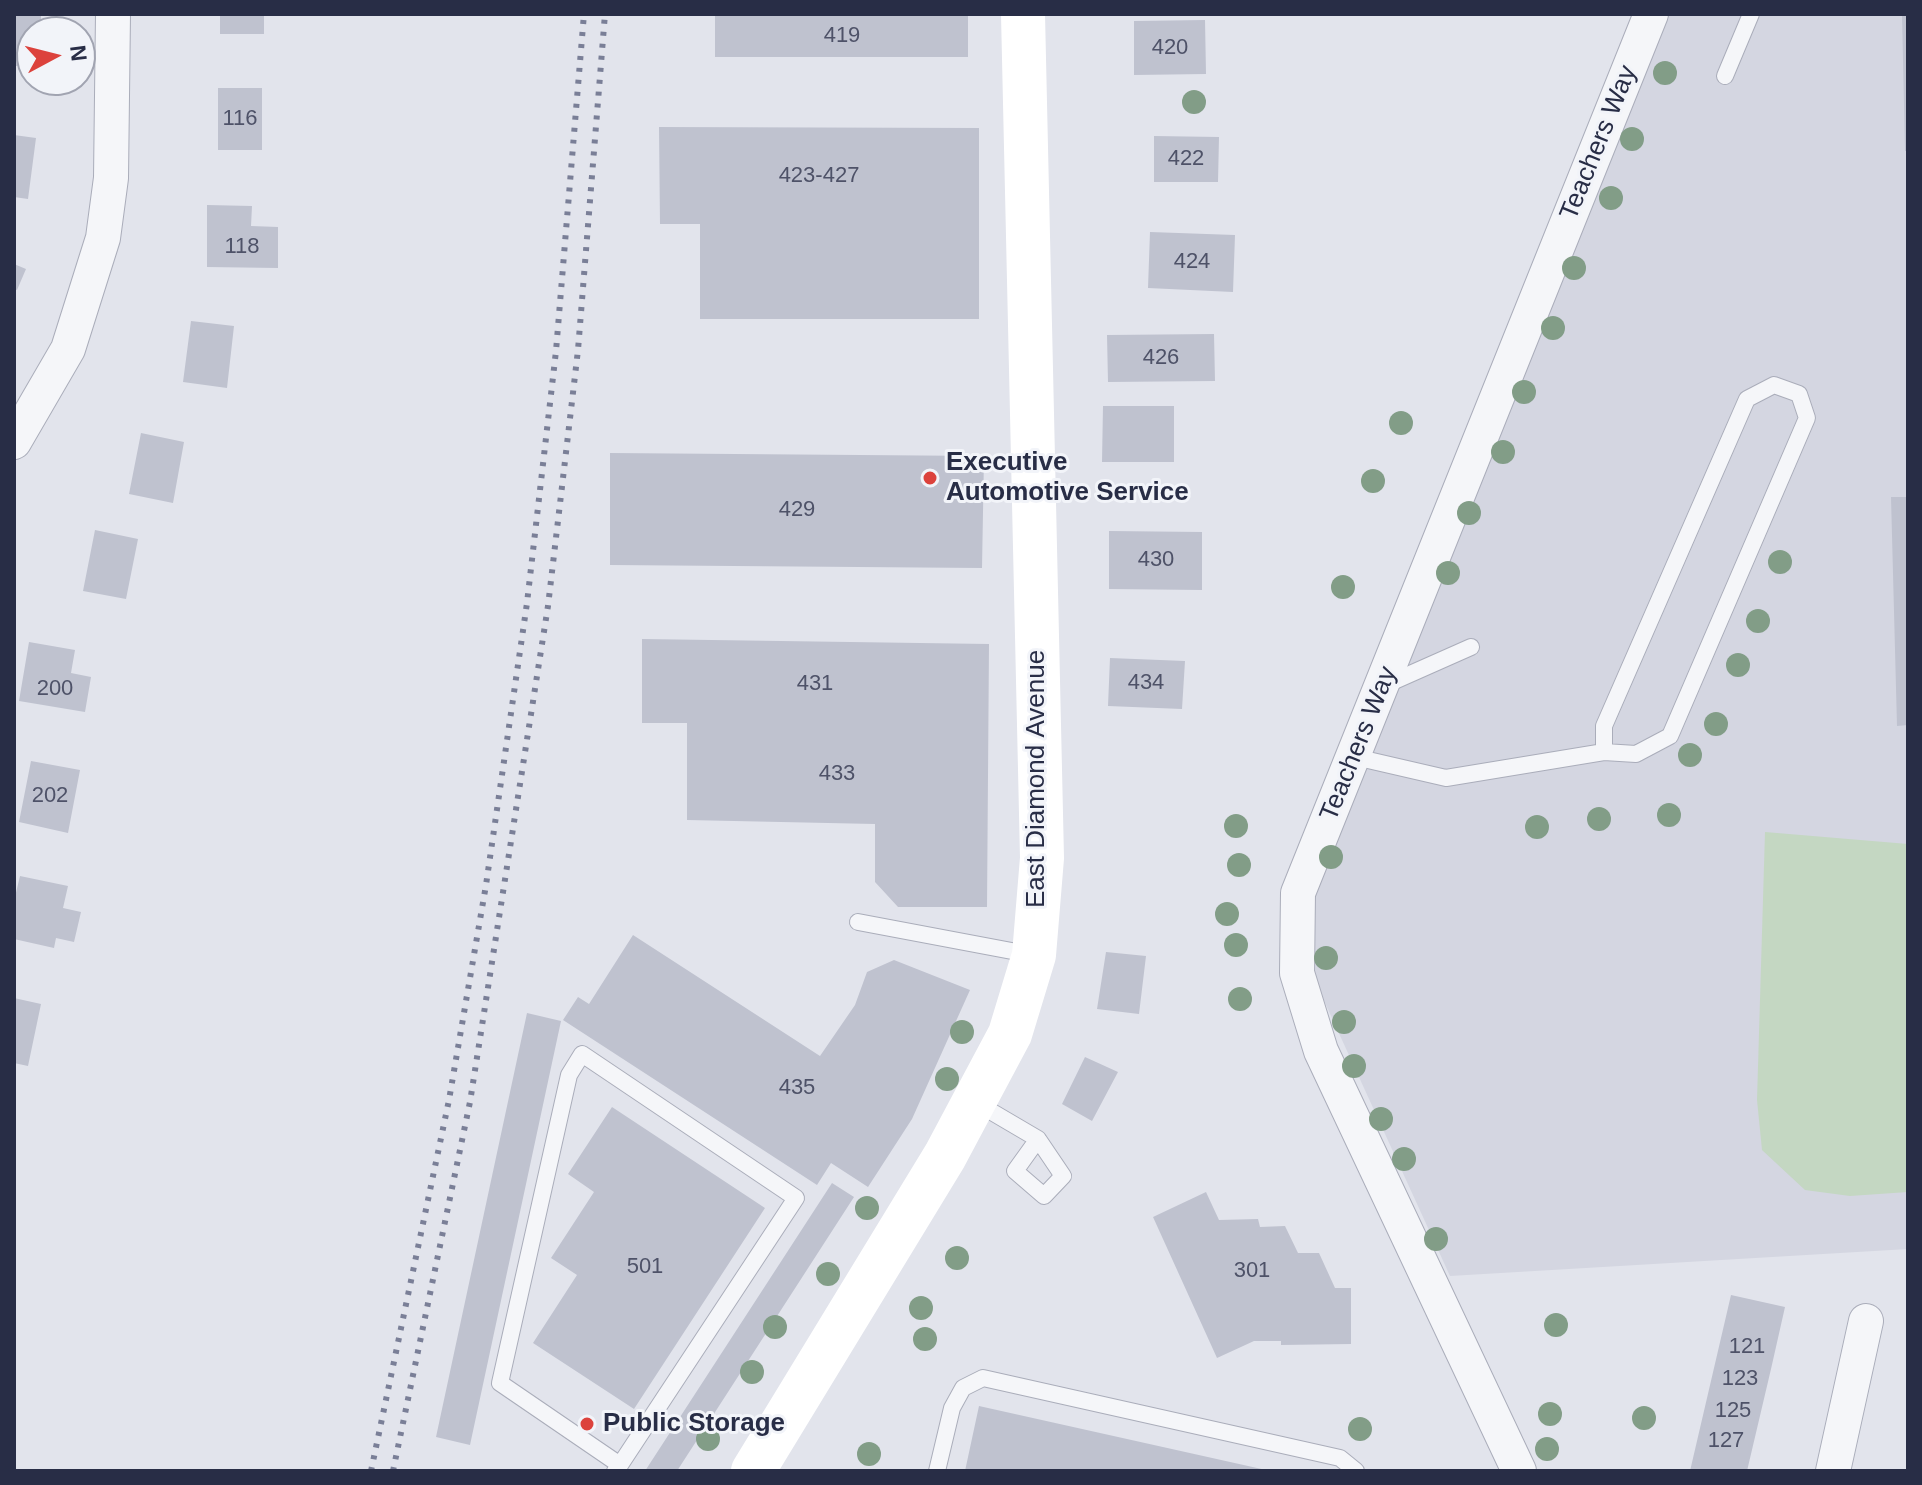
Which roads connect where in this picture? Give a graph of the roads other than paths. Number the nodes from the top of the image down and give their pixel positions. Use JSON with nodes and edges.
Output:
{"nodes":[{"id":1,"x":113,"y":14,"type":"edge"},
{"id":2,"x":1023,"y":14,"type":"edge"},
{"id":3,"x":1651,"y":14,"type":"edge"},
{"id":4,"x":1751,"y":14,"type":"edge"},
{"id":5,"x":1725,"y":76,"type":"dead end"},
{"id":6,"x":14,"y":442,"type":"edge"},
{"id":7,"x":1471,"y":647,"type":"dead end"},
{"id":8,"x":1382,"y":687,"type":"junction"},
{"id":9,"x":1604,"y":752,"type":"junction"},
{"id":10,"x":1355,"y":757,"type":"junction"},
{"id":11,"x":858,"y":922,"type":"dead end"},
{"id":12,"x":1034,"y":955,"type":"junction"},
{"id":13,"x":973,"y":1101,"type":"junction"},
{"id":14,"x":1038,"y":1139,"type":"dead end"},
{"id":15,"x":1866,"y":1321,"type":"dead end"},
{"id":16,"x":617,"y":1468,"type":"edge"},
{"id":17,"x":759,"y":1469,"type":"edge"},
{"id":18,"x":937,"y":1471,"type":"edge"},
{"id":19,"x":1356,"y":1471,"type":"edge"},
{"id":20,"x":1519,"y":1471,"type":"edge"},
{"id":21,"x":1833,"y":1471,"type":"edge"}],
"edges":[{"from":1,"to":6,"type":"street"},
{"from":2,"to":12,"type":"street","name":"East Diamond Avenue"},
{"from":3,"to":8,"type":"street","name":"Teachers Way"},
{"from":4,"to":5,"type":"lane"},
{"from":7,"to":8,"type":"lane"},
{"from":8,"to":10,"type":"street","name":"Teachers Way"},
{"from":9,"to":9,"type":"lane"},
{"from":9,"to":10,"type":"lane"},
{"from":10,"to":20,"type":"street","name":"Teachers Way"},
{"from":11,"to":12,"type":"lane"},
{"from":12,"to":13,"type":"street","name":"East Diamond Avenue"},
{"from":13,"to":14,"type":"lane"},
{"from":13,"to":17,"type":"street","name":"East Diamond Avenue"},
{"from":15,"to":21,"type":"street"},
{"from":16,"to":16,"type":"lane"},
{"from":18,"to":19,"type":"lane"}]}
